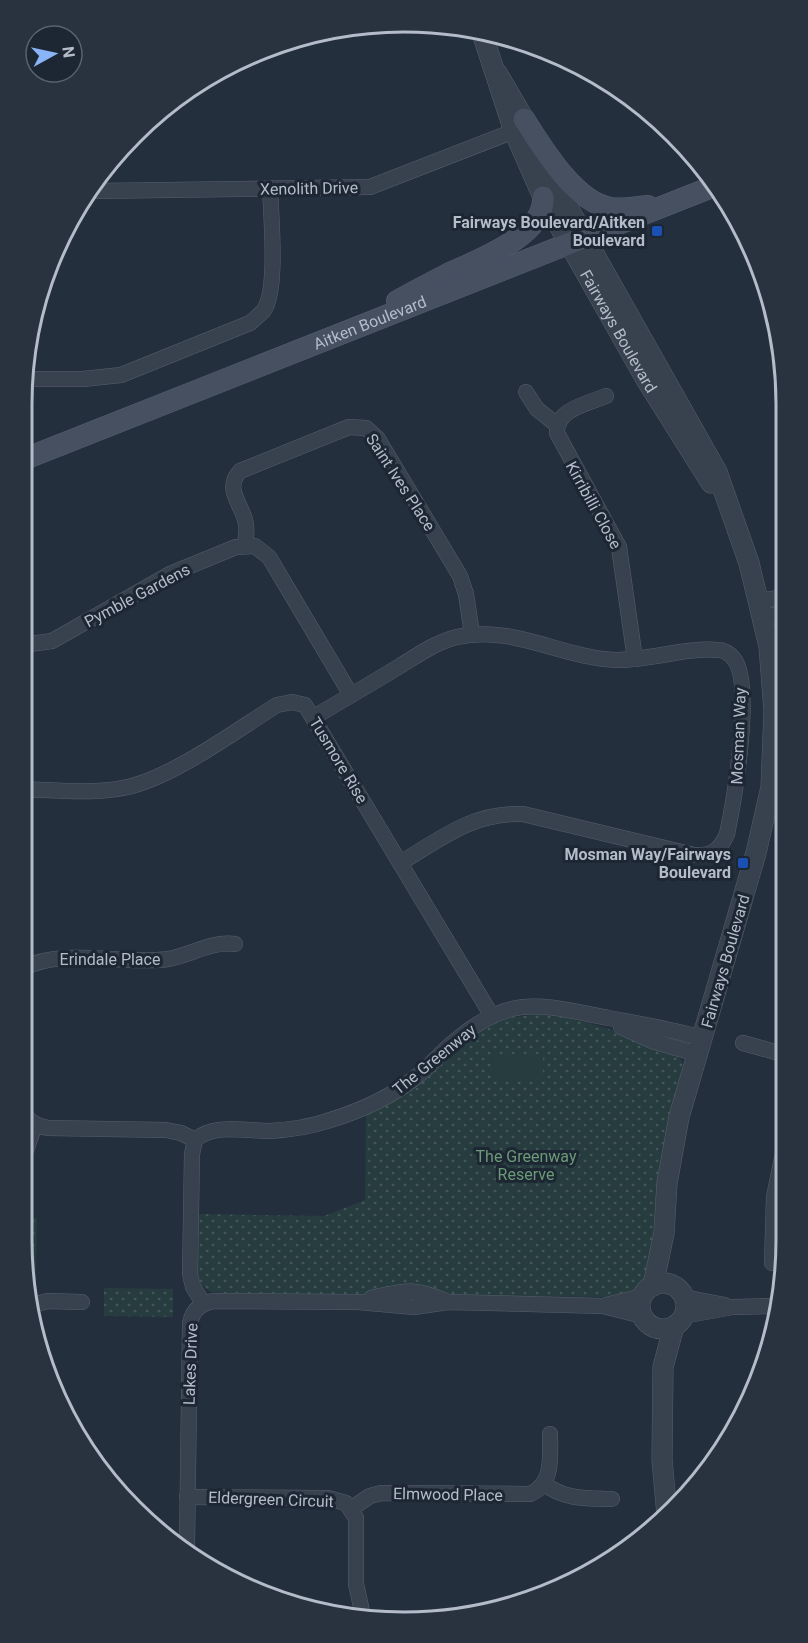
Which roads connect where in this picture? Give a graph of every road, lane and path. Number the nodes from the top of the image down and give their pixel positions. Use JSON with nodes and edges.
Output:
{"nodes":[{"id":1,"x":485,"y":41,"type":"edge"},
{"id":2,"x":519,"y":125,"type":"junction"},
{"id":3,"x":270,"y":188,"type":"junction"},
{"id":4,"x":708,"y":189,"type":"edge"},
{"id":5,"x":98,"y":191,"type":"edge"},
{"id":6,"x":543,"y":198,"type":"junction"},
{"id":7,"x":670,"y":204,"type":"junction"},
{"id":8,"x":577,"y":241,"type":"junction"},
{"id":9,"x":349,"y":332,"type":"junction"},
{"id":10,"x":32,"y":379,"type":"edge"},
{"id":11,"x":526,"y":392,"type":"dead end"},
{"id":12,"x":606,"y":396,"type":"dead end"},
{"id":13,"x":556,"y":425,"type":"junction"},
{"id":14,"x":32,"y":456,"type":"edge"},
{"id":15,"x":245,"y":545,"type":"junction"},
{"id":16,"x":776,"y":601,"type":"edge"},
{"id":17,"x":762,"y":609,"type":"junction"},
{"id":18,"x":776,"y":612,"type":"edge"},
{"id":19,"x":472,"y":634,"type":"junction"},
{"id":20,"x":32,"y":644,"type":"edge"},
{"id":21,"x":635,"y":659,"type":"junction"},
{"id":22,"x":351,"y":695,"type":"junction"},
{"id":23,"x":314,"y":717,"type":"junction"},
{"id":24,"x":32,"y":789,"type":"edge"},
{"id":25,"x":400,"y":863,"type":"junction"},
{"id":26,"x":235,"y":944,"type":"dead end"},
{"id":27,"x":32,"y":965,"type":"edge"},
{"id":28,"x":492,"y":1016,"type":"junction"},
{"id":29,"x":743,"y":1043,"type":"dead end"},
{"id":30,"x":700,"y":1046,"type":"junction"},
{"id":31,"x":776,"y":1052,"type":"edge"},
{"id":32,"x":32,"y":1122,"type":"edge"},
{"id":33,"x":35,"y":1125,"type":"junction"},
{"id":34,"x":32,"y":1133,"type":"edge"},
{"id":35,"x":195,"y":1140,"type":"junction"},
{"id":36,"x":776,"y":1187,"type":"edge"},
{"id":37,"x":664,"y":1233,"type":"junction"},
{"id":38,"x":772,"y":1263,"type":"dead end"},
{"id":39,"x":648,"y":1291,"type":"junction"},
{"id":40,"x":678,"y":1291,"type":"junction"},
{"id":41,"x":82,"y":1302,"type":"dead end"},
{"id":42,"x":203,"y":1303,"type":"junction"},
{"id":43,"x":38,"y":1304,"type":"edge"},
{"id":44,"x":603,"y":1306,"type":"junction"},
{"id":45,"x":770,"y":1306,"type":"edge"},
{"id":46,"x":733,"y":1307,"type":"junction"},
{"id":47,"x":648,"y":1321,"type":"junction"},
{"id":48,"x":679,"y":1321,"type":"junction"},
{"id":49,"x":663,"y":1367,"type":"junction"},
{"id":50,"x":550,"y":1434,"type":"dead end"},
{"id":51,"x":544,"y":1484,"type":"junction"},
{"id":52,"x":187,"y":1497,"type":"junction"},
{"id":53,"x":612,"y":1499,"type":"dead end"},
{"id":54,"x":666,"y":1503,"type":"edge"},
{"id":55,"x":351,"y":1508,"type":"junction"},
{"id":56,"x":187,"y":1542,"type":"edge"},
{"id":57,"x":361,"y":1609,"type":"edge"}],
"edges":[{"from":1,"to":2,"type":"street","name":"Fairways Boulevard"},
{"from":2,"to":3,"type":"street","name":"Xenolith Drive"},
{"from":2,"to":6,"type":"street","name":"Fairways Boulevard"},
{"from":2,"to":7,"type":"main road"},
{"from":2,"to":8,"type":"street","name":"Fairways Boulevard"},
{"from":3,"to":5,"type":"street","name":"Xenolith Drive"},
{"from":3,"to":10,"type":"street"},
{"from":4,"to":7,"type":"main road","name":"Aitken Boulevard"},
{"from":6,"to":8,"type":"street","name":"Fairways Boulevard"},
{"from":6,"to":9,"type":"main road"},
{"from":7,"to":8,"type":"main road","name":"Aitken Boulevard"},
{"from":8,"to":9,"type":"main road","name":"Aitken Boulevard"},
{"from":8,"to":17,"type":"street","name":"Fairways Boulevard"},
{"from":9,"to":14,"type":"main road","name":"Aitken Boulevard"},
{"from":11,"to":13,"type":"street","name":"Kirribilli Close"},
{"from":12,"to":13,"type":"street"},
{"from":13,"to":21,"type":"street","name":"Kirribilli Close"},
{"from":15,"to":19,"type":"street","name":"Saint Ives Place"},
{"from":15,"to":20,"type":"street","name":"Pymble Gardens"},
{"from":15,"to":22,"type":"street"},
{"from":16,"to":17,"type":"street"},
{"from":17,"to":18,"type":"street"},
{"from":17,"to":30,"type":"street","name":"Fairways Boulevard"},
{"from":19,"to":21,"type":"street","name":"Mosman Way"},
{"from":19,"to":22,"type":"street","name":"Mosman Way"},
{"from":21,"to":25,"type":"street","name":"Mosman Way"},
{"from":22,"to":23,"type":"street","name":"Mosman Way"},
{"from":23,"to":24,"type":"street","name":"Tusmore Rise"},
{"from":23,"to":25,"type":"street","name":"Tusmore Rise"},
{"from":25,"to":28,"type":"street","name":"Tusmore Rise"},
{"from":26,"to":27,"type":"street","name":"Erindale Place"},
{"from":28,"to":30,"type":"street","name":"The Greenway"},
{"from":28,"to":35,"type":"street","name":"The Greenway"},
{"from":29,"to":31,"type":"street"},
{"from":30,"to":37,"type":"street","name":"Fairways Boulevard"},
{"from":32,"to":33,"type":"street"},
{"from":33,"to":34,"type":"street"},
{"from":33,"to":35,"type":"street"},
{"from":35,"to":42,"type":"street"},
{"from":36,"to":38,"type":"street"},
{"from":37,"to":39,"type":"street","name":"Fairways Boulevard"},
{"from":37,"to":40,"type":"street","name":"Fairways Boulevard"},
{"from":39,"to":40,"type":"street"},
{"from":39,"to":44,"type":"street","name":"Lakes Drive"},
{"from":39,"to":47,"type":"street"},
{"from":40,"to":46,"type":"street"},
{"from":40,"to":48,"type":"street"},
{"from":41,"to":43,"type":"street"},
{"from":42,"to":44,"type":"street","name":"Lakes Drive"},
{"from":42,"to":52,"type":"street","name":"Lakes Drive"},
{"from":44,"to":47,"type":"street","name":"Lakes Drive"},
{"from":45,"to":46,"type":"street"},
{"from":46,"to":48,"type":"street"},
{"from":47,"to":48,"type":"street"},
{"from":47,"to":49,"type":"street"},
{"from":48,"to":49,"type":"street"},
{"from":49,"to":54,"type":"street"},
{"from":50,"to":51,"type":"street"},
{"from":51,"to":53,"type":"street"},
{"from":51,"to":55,"type":"street","name":"Elmwood Place"},
{"from":52,"to":55,"type":"street","name":"Eldergreen Circuit"},
{"from":52,"to":56,"type":"street","name":"Lakes Drive"},
{"from":55,"to":57,"type":"street","name":"Eldergreen Circuit"}]}
